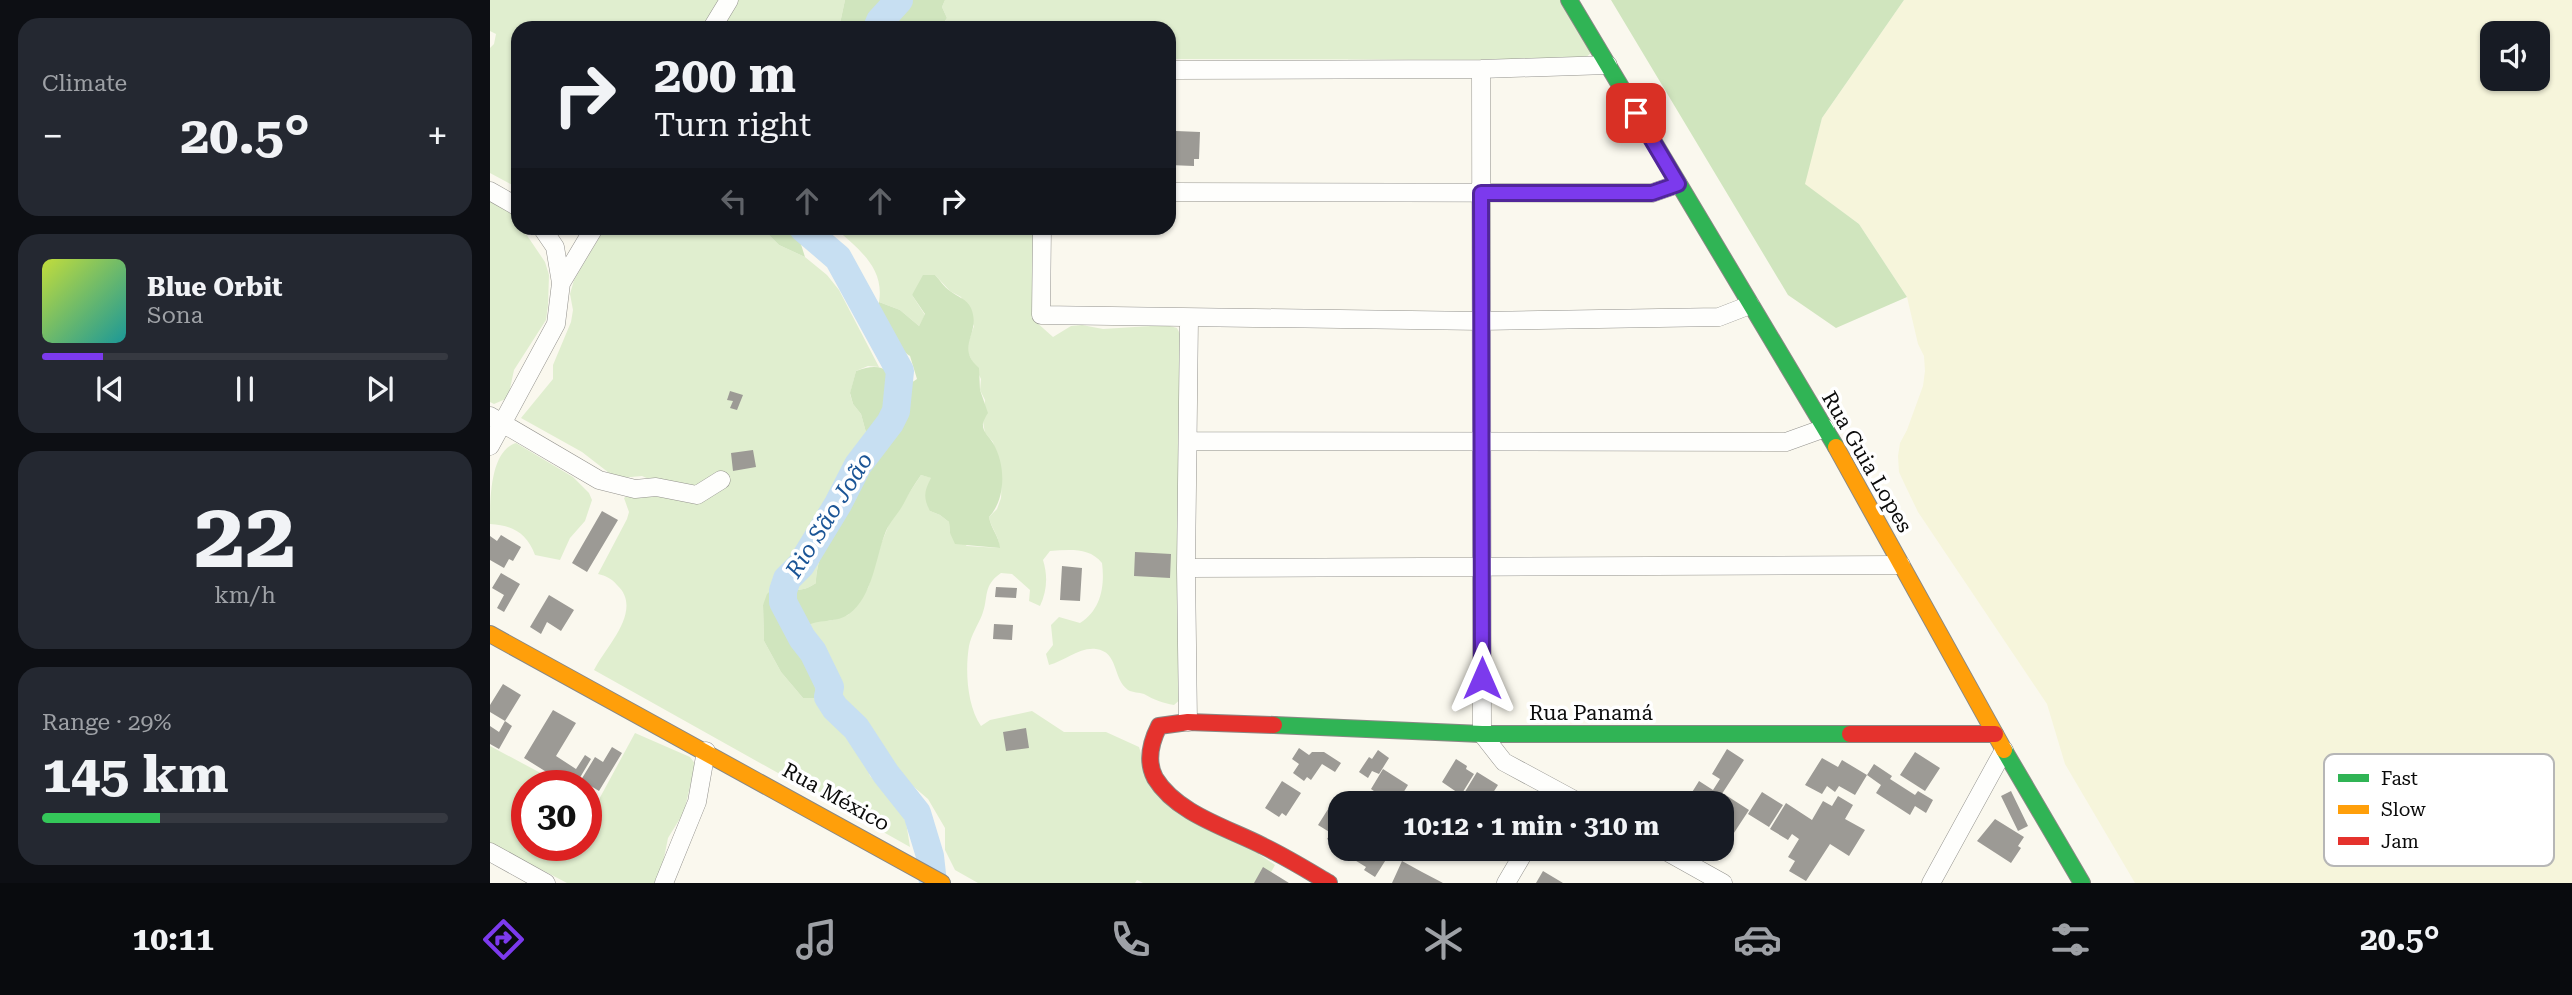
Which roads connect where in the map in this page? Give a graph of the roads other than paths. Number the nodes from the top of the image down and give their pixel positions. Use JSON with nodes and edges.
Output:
{"nodes":[{"id":1,"x":729,"y":0,"type":"edge"},
{"id":2,"x":1569,"y":0,"type":"edge"},
{"id":3,"x":716,"y":21,"type":"edge"},
{"id":4,"x":1608,"y":65,"type":"junction"},
{"id":5,"x":1481,"y":69,"type":"junction"},
{"id":6,"x":1176,"y":70,"type":"edge"},
{"id":7,"x":1678,"y":184,"type":"junction"},
{"id":8,"x":490,"y":191,"type":"edge"},
{"id":9,"x":1176,"y":192,"type":"edge"},
{"id":10,"x":1481,"y":193,"type":"junction"},
{"id":11,"x":511,"y":203,"type":"edge"},
{"id":12,"x":547,"y":235,"type":"edge"},
{"id":13,"x":590,"y":235,"type":"edge"},
{"id":14,"x":1042,"y":235,"type":"edge"},
{"id":15,"x":561,"y":283,"type":"junction"},
{"id":16,"x":1750,"y":306,"type":"junction"},
{"id":17,"x":1189,"y":319,"type":"junction"},
{"id":18,"x":1481,"y":321,"type":"junction"},
{"id":19,"x":496,"y":420,"type":"edge"},
{"id":20,"x":1825,"y":428,"type":"junction"},
{"id":21,"x":1188,"y":441,"type":"junction"},
{"id":22,"x":1482,"y":442,"type":"junction"},
{"id":23,"x":490,"y":446,"type":"edge"},
{"id":24,"x":721,"y":480,"type":"dead end"},
{"id":25,"x":1901,"y":565,"type":"junction"},
{"id":26,"x":1482,"y":567,"type":"junction"},
{"id":27,"x":1186,"y":568,"type":"junction"},
{"id":28,"x":490,"y":634,"type":"edge"},
{"id":29,"x":1188,"y":722,"type":"junction"},
{"id":30,"x":1482,"y":734,"type":"junction"},
{"id":31,"x":1999,"y":742,"type":"junction"},
{"id":32,"x":706,"y":751,"type":"junction"},
{"id":33,"x":1546,"y":791,"type":"edge"},
{"id":34,"x":490,"y":852,"type":"edge"},
{"id":35,"x":1519,"y":861,"type":"edge"},
{"id":36,"x":1684,"y":861,"type":"edge"},
{"id":37,"x":546,"y":883,"type":"edge"},
{"id":38,"x":664,"y":883,"type":"edge"},
{"id":39,"x":942,"y":883,"type":"edge"},
{"id":40,"x":1329,"y":883,"type":"edge"},
{"id":41,"x":1506,"y":883,"type":"edge"},
{"id":42,"x":1723,"y":883,"type":"edge"},
{"id":43,"x":1931,"y":883,"type":"edge"},
{"id":44,"x":2082,"y":883,"type":"edge"}],
"edges":[{"from":1,"to":3,"type":"street"},
{"from":2,"to":4,"type":"street","name":"Rua Guia Lopes"},
{"from":4,"to":5,"type":"street"},
{"from":4,"to":7,"type":"street","name":"Rua Guia Lopes"},
{"from":5,"to":6,"type":"street"},
{"from":5,"to":10,"type":"street"},
{"from":7,"to":10,"type":"street"},
{"from":7,"to":16,"type":"street","name":"Rua Guia Lopes"},
{"from":8,"to":11,"type":"street"},
{"from":9,"to":10,"type":"street"},
{"from":10,"to":18,"type":"street"},
{"from":12,"to":15,"type":"street"},
{"from":13,"to":15,"type":"street"},
{"from":14,"to":17,"type":"street"},
{"from":15,"to":19,"type":"street"},
{"from":16,"to":18,"type":"street"},
{"from":16,"to":20,"type":"street","name":"Rua Guia Lopes"},
{"from":17,"to":18,"type":"street"},
{"from":17,"to":21,"type":"street"},
{"from":18,"to":22,"type":"street"},
{"from":19,"to":23,"type":"street"},
{"from":19,"to":24,"type":"street"},
{"from":20,"to":22,"type":"street"},
{"from":20,"to":25,"type":"street","name":"Rua Guia Lopes"},
{"from":21,"to":22,"type":"street"},
{"from":21,"to":27,"type":"street"},
{"from":22,"to":26,"type":"street"},
{"from":25,"to":26,"type":"street"},
{"from":25,"to":31,"type":"street","name":"Rua Guia Lopes"},
{"from":26,"to":27,"type":"street"},
{"from":26,"to":30,"type":"street"},
{"from":27,"to":29,"type":"street"},
{"from":28,"to":32,"type":"street","name":"Rua México"},
{"from":29,"to":30,"type":"street","name":"Rua Panamá"},
{"from":29,"to":40,"type":"street","name":"Rua Panamá"},
{"from":30,"to":31,"type":"street","name":"Rua Panamá"},
{"from":30,"to":33,"type":"street"},
{"from":31,"to":43,"type":"street"},
{"from":31,"to":44,"type":"street","name":"Rua Guia Lopes"},
{"from":32,"to":38,"type":"street"},
{"from":32,"to":39,"type":"street","name":"Rua México"},
{"from":34,"to":37,"type":"street"},
{"from":35,"to":41,"type":"street"},
{"from":36,"to":42,"type":"street"}]}
